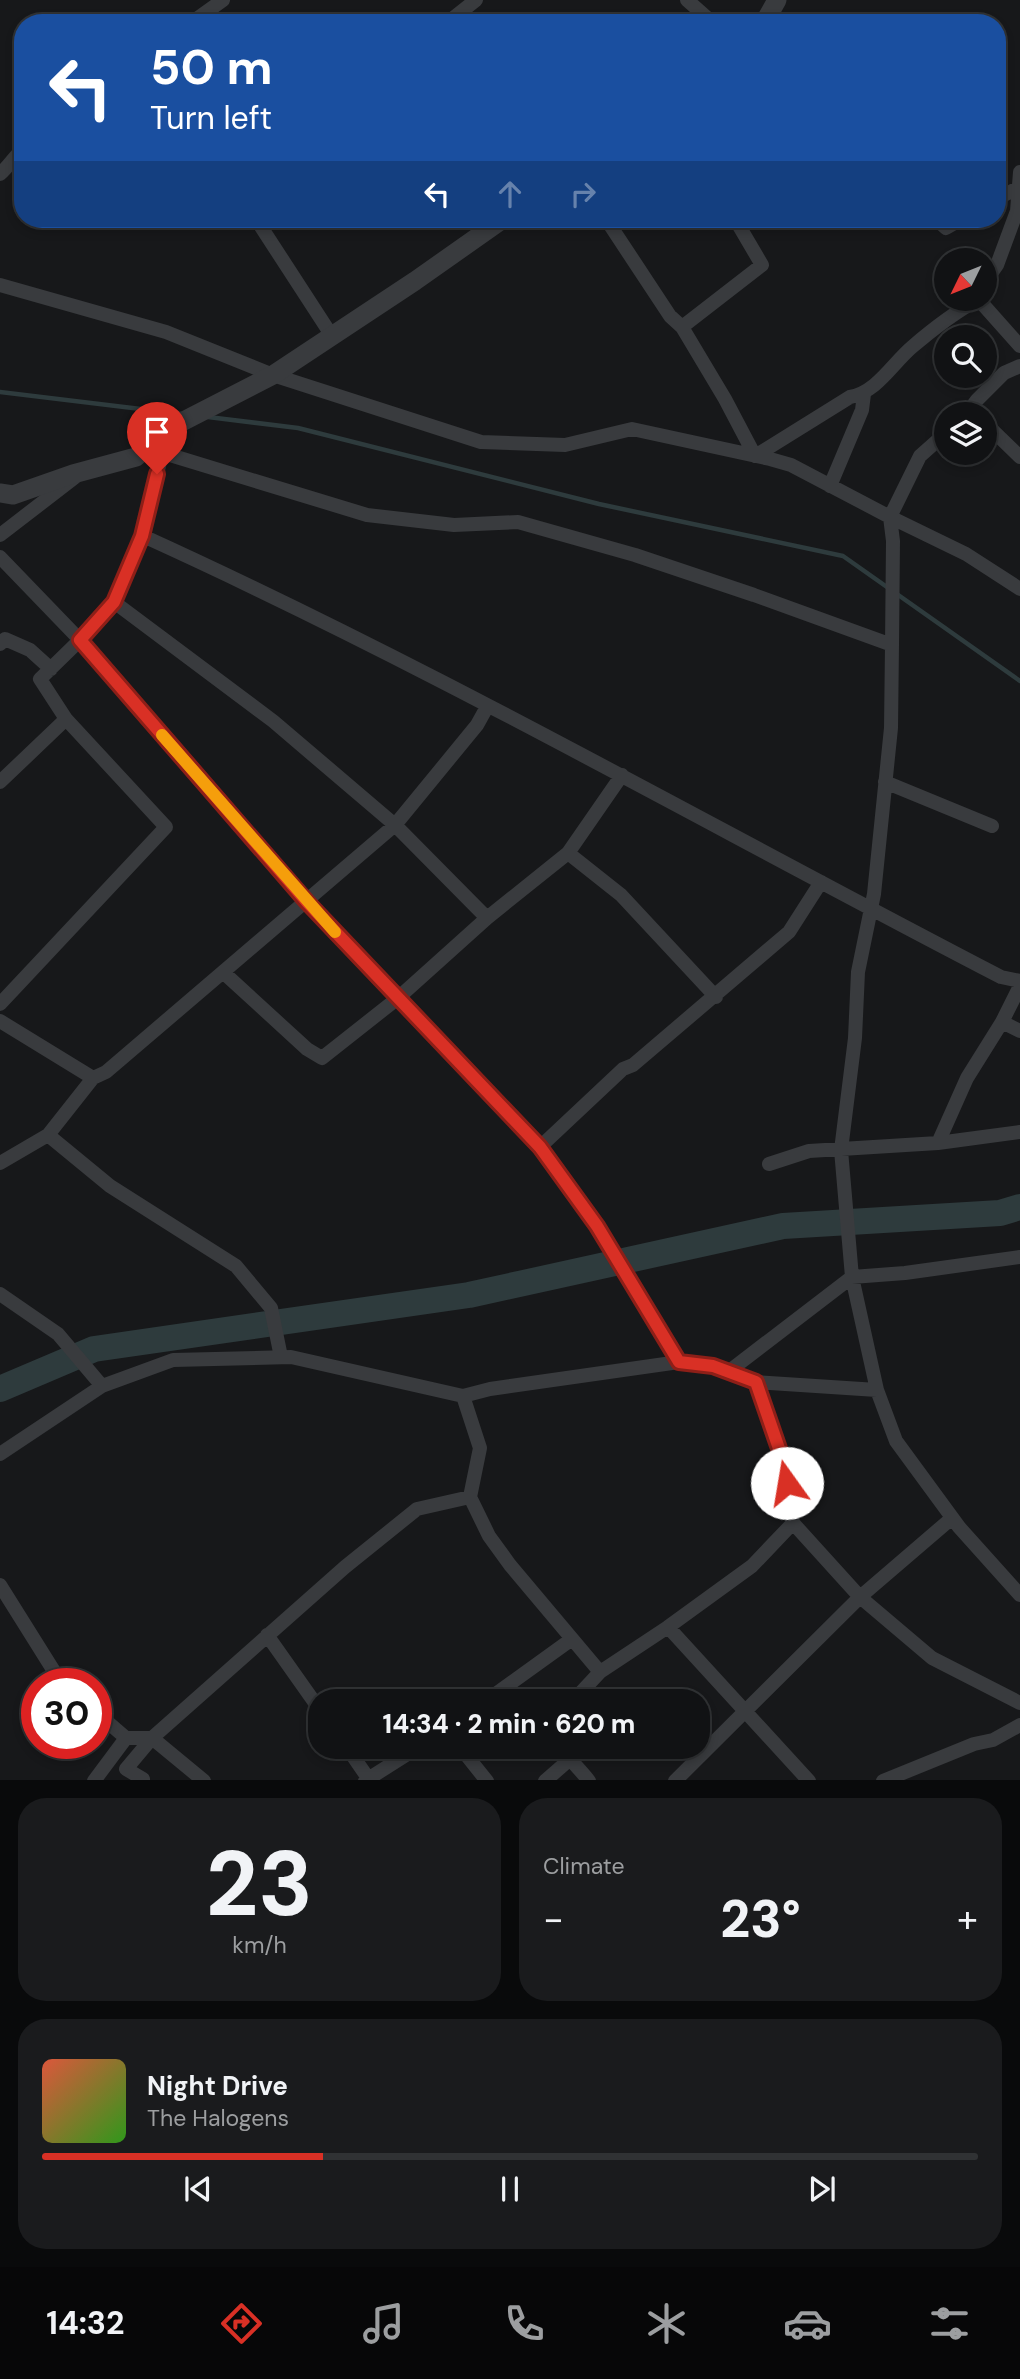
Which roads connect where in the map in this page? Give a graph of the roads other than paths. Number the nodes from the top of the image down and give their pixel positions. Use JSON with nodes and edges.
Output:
{"nodes":[{"id":1,"x":223,"y":0,"type":"edge"},
{"id":2,"x":476,"y":0,"type":"edge"},
{"id":3,"x":687,"y":0,"type":"edge"},
{"id":4,"x":204,"y":14,"type":"edge"},
{"id":5,"x":458,"y":14,"type":"edge"},
{"id":6,"x":703,"y":14,"type":"edge"},
{"id":7,"x":14,"y":156,"type":"edge"},
{"id":8,"x":0,"y":174,"type":"edge"},
{"id":9,"x":1020,"y":181,"type":"edge"},
{"id":10,"x":1006,"y":192,"type":"edge"},
{"id":11,"x":262,"y":228,"type":"edge"},
{"id":12,"x":490,"y":228,"type":"edge"},
{"id":13,"x":612,"y":228,"type":"edge"},
{"id":14,"x":740,"y":228,"type":"edge"},
{"id":15,"x":998,"y":262,"type":"edge"},
{"id":16,"x":0,"y":285,"type":"edge"},
{"id":17,"x":957,"y":312,"type":"edge"},
{"id":18,"x":990,"y":312,"type":"edge"},
{"id":19,"x":682,"y":327,"type":"junction"},
{"id":20,"x":332,"y":336,"type":"junction"},
{"id":21,"x":1020,"y":346,"type":"edge"},
{"id":22,"x":1020,"y":366,"type":"edge"},
{"id":23,"x":274,"y":375,"type":"junction"},
{"id":24,"x":864,"y":394,"type":"junction"},
{"id":25,"x":976,"y":402,"type":"edge"},
{"id":26,"x":997,"y":435,"type":"edge"},
{"id":27,"x":934,"y":444,"type":"edge"},
{"id":28,"x":154,"y":450,"type":"junction"},
{"id":29,"x":755,"y":456,"type":"junction"},
{"id":30,"x":1020,"y":457,"type":"edge"},
{"id":31,"x":84,"y":471,"type":"junction"},
{"id":32,"x":830,"y":486,"type":"junction"},
{"id":33,"x":0,"y":493,"type":"edge"},
{"id":34,"x":890,"y":517,"type":"junction"},
{"id":35,"x":0,"y":535,"type":"edge"},
{"id":36,"x":142,"y":536,"type":"junction"},
{"id":37,"x":0,"y":556,"type":"edge"},
{"id":38,"x":1020,"y":589,"type":"edge"},
{"id":39,"x":114,"y":602,"type":"junction"},
{"id":40,"x":80,"y":640,"type":"junction"},
{"id":41,"x":0,"y":644,"type":"edge"},
{"id":42,"x":892,"y":645,"type":"junction"},
{"id":43,"x":51,"y":669,"type":"junction"},
{"id":44,"x":488,"y":707,"type":"junction"},
{"id":45,"x":66,"y":719,"type":"junction"},
{"id":46,"x":622,"y":775,"type":"junction"},
{"id":47,"x":0,"y":782,"type":"edge"},
{"id":48,"x":885,"y":782,"type":"junction"},
{"id":49,"x":395,"y":825,"type":"junction"},
{"id":50,"x":992,"y":826,"type":"dead end"},
{"id":51,"x":568,"y":853,"type":"junction"},
{"id":52,"x":821,"y":881,"type":"junction"},
{"id":53,"x":307,"y":902,"type":"junction"},
{"id":54,"x":871,"y":910,"type":"junction"},
{"id":55,"x":487,"y":918,"type":"junction"},
{"id":56,"x":224,"y":973,"type":"junction"},
{"id":57,"x":1020,"y":981,"type":"edge"},
{"id":58,"x":1020,"y":986,"type":"edge"},
{"id":59,"x":716,"y":997,"type":"junction"},
{"id":60,"x":398,"y":998,"type":"junction"},
{"id":61,"x":0,"y":1004,"type":"edge"},
{"id":62,"x":0,"y":1021,"type":"edge"},
{"id":63,"x":1002,"y":1022,"type":"junction"},
{"id":64,"x":1020,"y":1031,"type":"edge"},
{"id":65,"x":93,"y":1078,"type":"junction"},
{"id":66,"x":1020,"y":1132,"type":"edge"},
{"id":67,"x":48,"y":1135,"type":"junction"},
{"id":68,"x":938,"y":1143,"type":"junction"},
{"id":69,"x":540,"y":1147,"type":"junction"},
{"id":70,"x":841,"y":1150,"type":"junction"},
{"id":71,"x":0,"y":1163,"type":"edge"},
{"id":72,"x":769,"y":1164,"type":"dead end"},
{"id":73,"x":1020,"y":1258,"type":"edge"},
{"id":74,"x":852,"y":1277,"type":"junction"},
{"id":75,"x":0,"y":1294,"type":"edge"},
{"id":76,"x":281,"y":1357,"type":"junction"},
{"id":77,"x":679,"y":1362,"type":"junction"},
{"id":78,"x":728,"y":1372,"type":"junction"},
{"id":79,"x":756,"y":1382,"type":"junction"},
{"id":80,"x":102,"y":1386,"type":"junction"},
{"id":81,"x":877,"y":1390,"type":"junction"},
{"id":82,"x":463,"y":1396,"type":"junction"},
{"id":83,"x":0,"y":1454,"type":"edge"},
{"id":84,"x":470,"y":1497,"type":"junction"},
{"id":85,"x":952,"y":1518,"type":"junction"},
{"id":86,"x":793,"y":1522,"type":"junction"},
{"id":87,"x":0,"y":1585,"type":"edge"},
{"id":88,"x":1020,"y":1595,"type":"edge"},
{"id":89,"x":860,"y":1597,"type":"junction"},
{"id":90,"x":668,"y":1627,"type":"junction"},
{"id":91,"x":268,"y":1635,"type":"junction"},
{"id":92,"x":572,"y":1639,"type":"junction"},
{"id":93,"x":52,"y":1668,"type":"edge"},
{"id":94,"x":600,"y":1672,"type":"junction"},
{"id":95,"x":503,"y":1689,"type":"edge"},
{"id":96,"x":584,"y":1689,"type":"edge"},
{"id":97,"x":308,"y":1693,"type":"edge"},
{"id":98,"x":1020,"y":1703,"type":"edge"},
{"id":99,"x":744,"y":1710,"type":"junction"},
{"id":100,"x":1020,"y":1725,"type":"edge"},
{"id":101,"x":112,"y":1726,"type":"edge"},
{"id":102,"x":126,"y":1738,"type":"junction"},
{"id":103,"x":152,"y":1738,"type":"junction"},
{"id":104,"x":354,"y":1759,"type":"edge"},
{"id":105,"x":399,"y":1759,"type":"edge"},
{"id":106,"x":469,"y":1759,"type":"edge"},
{"id":107,"x":569,"y":1760,"type":"joint"},
{"id":108,"x":367,"y":1779,"type":"edge"},
{"id":109,"x":94,"y":1780,"type":"edge"},
{"id":110,"x":142,"y":1780,"type":"edge"},
{"id":111,"x":204,"y":1780,"type":"edge"},
{"id":112,"x":487,"y":1780,"type":"edge"},
{"id":113,"x":545,"y":1780,"type":"edge"},
{"id":114,"x":589,"y":1780,"type":"edge"},
{"id":115,"x":675,"y":1780,"type":"edge"},
{"id":116,"x":809,"y":1780,"type":"edge"},
{"id":117,"x":883,"y":1780,"type":"edge"}],
"edges":[{"from":1,"to":4,"type":"street"},
{"from":2,"to":5,"type":"street"},
{"from":3,"to":6,"type":"street"},
{"from":7,"to":8,"type":"street"},
{"from":9,"to":10,"type":"street"},
{"from":9,"to":15,"type":"street"},
{"from":11,"to":20,"type":"street"},
{"from":12,"to":20,"type":"street"},
{"from":13,"to":19,"type":"street"},
{"from":14,"to":19,"type":"street"},
{"from":16,"to":23,"type":"street"},
{"from":17,"to":24,"type":"street"},
{"from":18,"to":21,"type":"street"},
{"from":19,"to":29,"type":"street"},
{"from":20,"to":23,"type":"street"},
{"from":22,"to":25,"type":"street"},
{"from":23,"to":28,"type":"street"},
{"from":23,"to":29,"type":"street"},
{"from":24,"to":29,"type":"street"},
{"from":24,"to":32,"type":"street"},
{"from":26,"to":30,"type":"street"},
{"from":27,"to":34,"type":"street"},
{"from":28,"to":31,"type":"street"},
{"from":28,"to":36,"type":"street"},
{"from":28,"to":42,"type":"street"},
{"from":29,"to":32,"type":"street"},
{"from":31,"to":33,"type":"street"},
{"from":31,"to":35,"type":"street"},
{"from":32,"to":34,"type":"street"},
{"from":34,"to":38,"type":"street"},
{"from":34,"to":42,"type":"street"},
{"from":36,"to":39,"type":"street"},
{"from":36,"to":44,"type":"street"},
{"from":37,"to":40,"type":"street"},
{"from":39,"to":40,"type":"street"},
{"from":39,"to":49,"type":"street"},
{"from":40,"to":43,"type":"street"},
{"from":40,"to":53,"type":"street"},
{"from":41,"to":43,"type":"street"},
{"from":42,"to":48,"type":"street"},
{"from":43,"to":45,"type":"street"},
{"from":44,"to":46,"type":"street"},
{"from":44,"to":49,"type":"street"},
{"from":45,"to":47,"type":"street"},
{"from":45,"to":61,"type":"street"},
{"from":46,"to":51,"type":"street"},
{"from":46,"to":52,"type":"street"},
{"from":48,"to":50,"type":"street"},
{"from":48,"to":54,"type":"street"},
{"from":49,"to":53,"type":"street"},
{"from":49,"to":55,"type":"street"},
{"from":51,"to":55,"type":"street"},
{"from":51,"to":59,"type":"street"},
{"from":52,"to":54,"type":"street"},
{"from":52,"to":59,"type":"street"},
{"from":53,"to":56,"type":"street"},
{"from":53,"to":60,"type":"street"},
{"from":54,"to":57,"type":"street"},
{"from":54,"to":70,"type":"street"},
{"from":55,"to":60,"type":"street"},
{"from":56,"to":60,"type":"street"},
{"from":56,"to":65,"type":"street"},
{"from":58,"to":63,"type":"street"},
{"from":59,"to":69,"type":"street"},
{"from":60,"to":69,"type":"street"},
{"from":62,"to":65,"type":"street"},
{"from":63,"to":64,"type":"street"},
{"from":63,"to":68,"type":"street"},
{"from":65,"to":67,"type":"street"},
{"from":66,"to":68,"type":"street"},
{"from":67,"to":71,"type":"street"},
{"from":67,"to":76,"type":"street"},
{"from":68,"to":70,"type":"street"},
{"from":69,"to":77,"type":"street"},
{"from":70,"to":72,"type":"street"},
{"from":70,"to":74,"type":"street"},
{"from":73,"to":74,"type":"street"},
{"from":74,"to":78,"type":"street"},
{"from":74,"to":81,"type":"street"},
{"from":75,"to":80,"type":"street"},
{"from":76,"to":80,"type":"street"},
{"from":76,"to":82,"type":"street"},
{"from":77,"to":78,"type":"street"},
{"from":77,"to":82,"type":"street"},
{"from":78,"to":79,"type":"street"},
{"from":79,"to":81,"type":"street"},
{"from":79,"to":86,"type":"street"},
{"from":80,"to":83,"type":"street"},
{"from":81,"to":85,"type":"street"},
{"from":82,"to":84,"type":"street"},
{"from":84,"to":91,"type":"street"},
{"from":84,"to":92,"type":"street"},
{"from":85,"to":88,"type":"street"},
{"from":85,"to":89,"type":"street"},
{"from":86,"to":89,"type":"street"},
{"from":86,"to":90,"type":"street"},
{"from":87,"to":93,"type":"street"},
{"from":89,"to":98,"type":"street"},
{"from":89,"to":99,"type":"street"},
{"from":90,"to":94,"type":"street"},
{"from":90,"to":99,"type":"street"},
{"from":91,"to":97,"type":"street"},
{"from":91,"to":103,"type":"street"},
{"from":92,"to":94,"type":"street"},
{"from":92,"to":95,"type":"street"},
{"from":94,"to":96,"type":"street"},
{"from":99,"to":115,"type":"street"},
{"from":99,"to":116,"type":"street"},
{"from":100,"to":117,"type":"street"},
{"from":101,"to":102,"type":"street"},
{"from":102,"to":103,"type":"street"},
{"from":102,"to":109,"type":"street"},
{"from":103,"to":110,"type":"street"},
{"from":103,"to":111,"type":"street"},
{"from":104,"to":108,"type":"street"},
{"from":105,"to":108,"type":"street"},
{"from":106,"to":112,"type":"street"},
{"from":107,"to":113,"type":"street"},
{"from":107,"to":114,"type":"street"}]}
